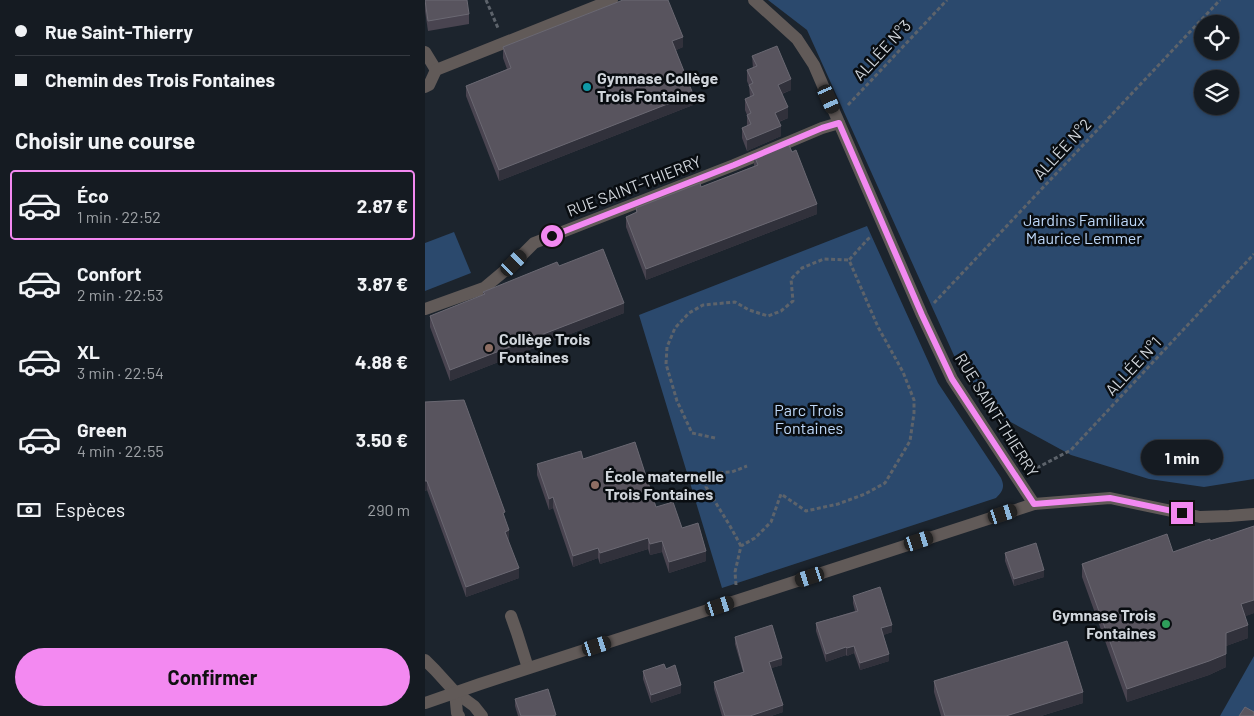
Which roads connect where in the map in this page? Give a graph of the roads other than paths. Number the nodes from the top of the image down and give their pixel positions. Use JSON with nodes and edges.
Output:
{"nodes":[{"id":1,"x":612,"y":0,"type":"edge"},
{"id":2,"x":754,"y":0,"type":"edge"},
{"id":3,"x":425,"y":52,"type":"edge"},
{"id":4,"x":436,"y":70,"type":"junction"},
{"id":5,"x":425,"y":87,"type":"edge"},
{"id":6,"x":838,"y":120,"type":"junction"},
{"id":7,"x":425,"y":309,"type":"edge"},
{"id":8,"x":1034,"y":504,"type":"junction"},
{"id":9,"x":1254,"y":514,"type":"edge"},
{"id":10,"x":511,"y":616,"type":"dead end"},
{"id":11,"x":425,"y":660,"type":"edge"},
{"id":12,"x":528,"y":668,"type":"junction"},
{"id":13,"x":455,"y":692,"type":"junction"},
{"id":14,"x":425,"y":703,"type":"edge"},
{"id":15,"x":459,"y":716,"type":"edge"},
{"id":16,"x":482,"y":716,"type":"edge"}],
"edges":[{"from":1,"to":4,"type":"street"},
{"from":2,"to":6,"type":"street","name":"RUE SAINT-THIERRY"},
{"from":3,"to":4,"type":"street"},
{"from":4,"to":5,"type":"street"},
{"from":6,"to":7,"type":"street","name":"RUE SAINT-THIERRY"},
{"from":6,"to":8,"type":"street","name":"RUE SAINT-THIERRY"},
{"from":8,"to":9,"type":"street"},
{"from":8,"to":12,"type":"street"},
{"from":10,"to":12,"type":"street"},
{"from":11,"to":13,"type":"street"},
{"from":12,"to":13,"type":"street"},
{"from":13,"to":14,"type":"street"},
{"from":13,"to":15,"type":"street"},
{"from":13,"to":16,"type":"street"}]}
